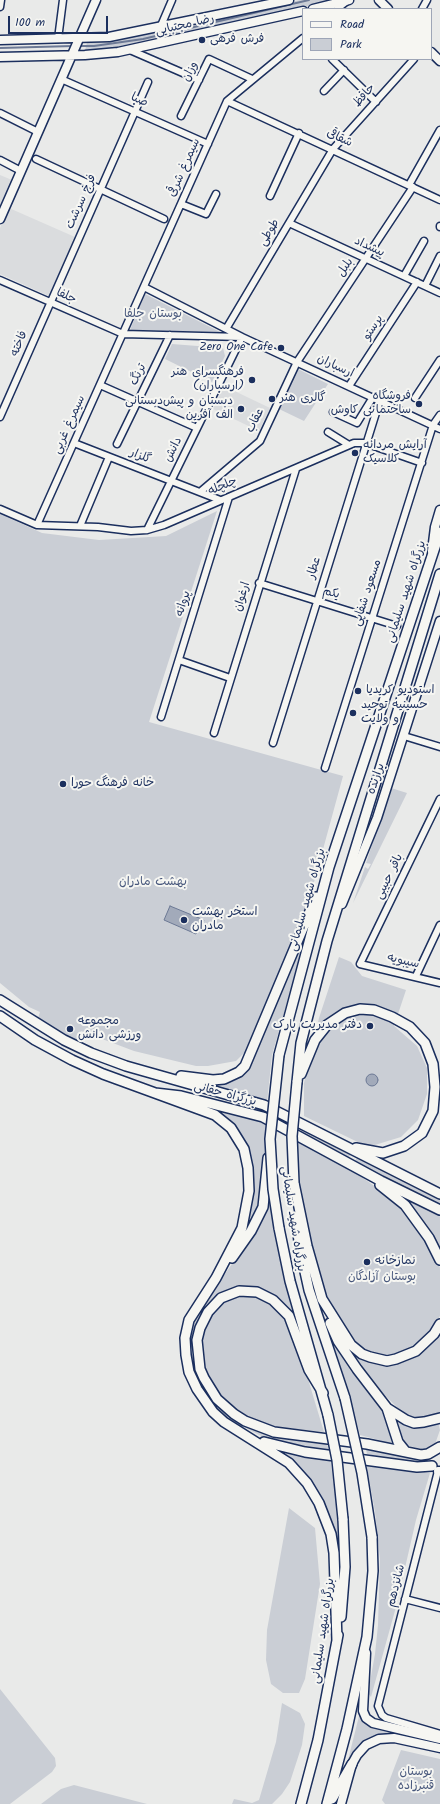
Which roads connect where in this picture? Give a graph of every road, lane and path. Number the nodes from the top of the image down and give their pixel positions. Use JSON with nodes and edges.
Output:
{"nodes":[{"id":1,"x":1,"y":0,"type":"edge"},
{"id":2,"x":63,"y":0,"type":"edge"},
{"id":3,"x":96,"y":0,"type":"edge"},
{"id":4,"x":172,"y":0,"type":"edge"},
{"id":5,"x":289,"y":0,"type":"edge"},
{"id":6,"x":379,"y":0,"type":"edge"},
{"id":7,"x":348,"y":1,"type":"edge"},
{"id":8,"x":0,"y":7,"type":"edge"},
{"id":9,"x":318,"y":8,"type":"edge"},
{"id":10,"x":338,"y":8,"type":"edge"},
{"id":11,"x":387,"y":8,"type":"edge"},
{"id":12,"x":302,"y":11,"type":"edge"},
{"id":13,"x":160,"y":28,"type":"junction"},
{"id":14,"x":58,"y":39,"type":"junction"},
{"id":15,"x":78,"y":39,"type":"junction"},
{"id":16,"x":302,"y":39,"type":"edge"},
{"id":17,"x":0,"y":40,"type":"edge"},
{"id":18,"x":130,"y":50,"type":"junction"},
{"id":19,"x":432,"y":53,"type":"edge"},
{"id":20,"x":71,"y":56,"type":"junction"},
{"id":21,"x":0,"y":58,"type":"edge"},
{"id":22,"x":333,"y":60,"type":"edge"},
{"id":23,"x":413,"y":60,"type":"edge"},
{"id":24,"x":440,"y":61,"type":"edge"},
{"id":25,"x":344,"y":70,"type":"junction"},
{"id":26,"x":61,"y":78,"type":"junction"},
{"id":27,"x":252,"y":79,"type":"junction"},
{"id":28,"x":199,"y":80,"type":"junction"},
{"id":29,"x":148,"y":82,"type":"dead end"},
{"id":30,"x":324,"y":91,"type":"dead end"},
{"id":31,"x":227,"y":101,"type":"junction"},
{"id":32,"x":376,"y":102,"type":"junction"},
{"id":33,"x":135,"y":111,"type":"junction"},
{"id":34,"x":0,"y":114,"type":"edge"},
{"id":35,"x":181,"y":116,"type":"dead end"},
{"id":36,"x":440,"y":130,"type":"edge"},
{"id":37,"x":38,"y":132,"type":"junction"},
{"id":38,"x":298,"y":133,"type":"junction"},
{"id":39,"x":208,"y":144,"type":"junction"},
{"id":40,"x":333,"y":149,"type":"junction"},
{"id":41,"x":36,"y":159,"type":"dead end"},
{"id":42,"x":0,"y":160,"type":"edge"},
{"id":43,"x":21,"y":171,"type":"junction"},
{"id":44,"x":411,"y":186,"type":"junction"},
{"id":45,"x":100,"y":189,"type":"junction"},
{"id":46,"x":216,"y":194,"type":"dead end"},
{"id":47,"x":270,"y":196,"type":"dead end"},
{"id":48,"x":440,"y":200,"type":"edge"},
{"id":49,"x":181,"y":204,"type":"junction"},
{"id":50,"x":0,"y":219,"type":"edge"},
{"id":51,"x":164,"y":219,"type":"dead end"},
{"id":52,"x":289,"y":223,"type":"junction"},
{"id":53,"x":424,"y":241,"type":"dead end"},
{"id":54,"x":440,"y":256,"type":"edge"},
{"id":55,"x":366,"y":258,"type":"junction"},
{"id":56,"x":404,"y":276,"type":"junction"},
{"id":57,"x":0,"y":280,"type":"edge"},
{"id":58,"x":417,"y":282,"type":"junction"},
{"id":59,"x":425,"y":286,"type":"junction"},
{"id":60,"x":144,"y":287,"type":"junction"},
{"id":61,"x":440,"y":293,"type":"edge"},
{"id":62,"x":50,"y":302,"type":"junction"},
{"id":63,"x":226,"y":329,"type":"junction"},
{"id":64,"x":123,"y":334,"type":"junction"},
{"id":65,"x":170,"y":336,"type":"junction"},
{"id":66,"x":242,"y":337,"type":"junction"},
{"id":67,"x":440,"y":361,"type":"edge"},
{"id":68,"x":297,"y":362,"type":"junction"},
{"id":69,"x":100,"y":385,"type":"junction"},
{"id":70,"x":349,"y":386,"type":"junction"},
{"id":71,"x":373,"y":397,"type":"junction"},
{"id":72,"x":415,"y":398,"type":"dead end"},
{"id":73,"x":380,"y":400,"type":"junction"},
{"id":74,"x":138,"y":402,"type":"junction"},
{"id":75,"x":333,"y":412,"type":"dead end"},
{"id":76,"x":440,"y":415,"type":"edge"},
{"id":77,"x":0,"y":417,"type":"edge"},
{"id":78,"x":433,"y":425,"type":"junction"},
{"id":79,"x":197,"y":428,"type":"junction"},
{"id":80,"x":440,"y":429,"type":"edge"},
{"id":81,"x":328,"y":432,"type":"dead end"},
{"id":82,"x":74,"y":443,"type":"junction"},
{"id":83,"x":365,"y":443,"type":"junction"},
{"id":84,"x":117,"y":444,"type":"dead end"},
{"id":85,"x":349,"y":444,"type":"junction"},
{"id":86,"x":109,"y":457,"type":"junction"},
{"id":87,"x":422,"y":463,"type":"junction"},
{"id":88,"x":296,"y":469,"type":"junction"},
{"id":89,"x":171,"y":481,"type":"junction"},
{"id":90,"x":200,"y":492,"type":"junction"},
{"id":91,"x":228,"y":497,"type":"junction"},
{"id":92,"x":220,"y":500,"type":"junction"},
{"id":93,"x":0,"y":509,"type":"edge"},
{"id":94,"x":440,"y":510,"type":"edge"},
{"id":95,"x":37,"y":525,"type":"junction"},
{"id":96,"x":80,"y":526,"type":"junction"},
{"id":97,"x":147,"y":530,"type":"junction"},
{"id":98,"x":440,"y":532,"type":"edge"},
{"id":99,"x":432,"y":554,"type":"junction"},
{"id":100,"x":440,"y":574,"type":"edge"},
{"id":101,"x":259,"y":583,"type":"junction"},
{"id":102,"x":316,"y":602,"type":"junction"},
{"id":103,"x":372,"y":618,"type":"junction"},
{"id":104,"x":440,"y":621,"type":"edge"},
{"id":105,"x":397,"y":626,"type":"dead end"},
{"id":106,"x":179,"y":660,"type":"junction"},
{"id":107,"x":230,"y":678,"type":"junction"},
{"id":108,"x":161,"y":717,"type":"dead end"},
{"id":109,"x":214,"y":733,"type":"dead end"},
{"id":110,"x":404,"y":736,"type":"junction"},
{"id":111,"x":273,"y":743,"type":"dead end"},
{"id":112,"x":440,"y":747,"type":"edge"},
{"id":113,"x":325,"y":768,"type":"dead end"},
{"id":114,"x":440,"y":800,"type":"edge"},
{"id":115,"x":329,"y":867,"type":"junction"},
{"id":116,"x":440,"y":925,"type":"edge"},
{"id":117,"x":327,"y":941,"type":"junction"},
{"id":118,"x":360,"y":964,"type":"joint"},
{"id":119,"x":416,"y":976,"type":"junction"},
{"id":120,"x":440,"y":983,"type":"edge"},
{"id":121,"x":0,"y":1000,"type":"edge"},
{"id":122,"x":0,"y":1016,"type":"edge"},
{"id":123,"x":150,"y":1072,"type":"junction"},
{"id":124,"x":297,"y":1082,"type":"junction"},
{"id":125,"x":155,"y":1093,"type":"junction"},
{"id":126,"x":270,"y":1139,"type":"junction"},
{"id":127,"x":348,"y":1147,"type":"junction"},
{"id":128,"x":358,"y":1169,"type":"junction"},
{"id":129,"x":294,"y":1183,"type":"junction"},
{"id":130,"x":440,"y":1194,"type":"edge"},
{"id":131,"x":440,"y":1210,"type":"edge"},
{"id":132,"x":440,"y":1260,"type":"edge"},
{"id":133,"x":216,"y":1278,"type":"junction"},
{"id":134,"x":322,"y":1299,"type":"junction"},
{"id":135,"x":440,"y":1324,"type":"edge"},
{"id":136,"x":323,"y":1393,"type":"junction"},
{"id":137,"x":387,"y":1408,"type":"junction"},
{"id":138,"x":440,"y":1418,"type":"edge"},
{"id":139,"x":253,"y":1439,"type":"junction"},
{"id":140,"x":440,"y":1447,"type":"edge"},
{"id":141,"x":406,"y":1452,"type":"junction"},
{"id":142,"x":420,"y":1455,"type":"junction"},
{"id":143,"x":437,"y":1469,"type":"edge"},
{"id":144,"x":405,"y":1599,"type":"junction"},
{"id":145,"x":440,"y":1608,"type":"edge"},
{"id":146,"x":367,"y":1637,"type":"junction"},
{"id":147,"x":337,"y":1641,"type":"junction"},
{"id":148,"x":440,"y":1734,"type":"edge"},
{"id":149,"x":440,"y":1748,"type":"edge"},
{"id":150,"x":352,"y":1764,"type":"junction"},
{"id":151,"x":301,"y":1804,"type":"edge"},
{"id":152,"x":328,"y":1804,"type":"edge"},
{"id":153,"x":341,"y":1804,"type":"edge"}],
"edges":[{"from":1,"to":8,"type":"street"},
{"from":2,"to":14,"type":"street"},
{"from":3,"to":15,"type":"main road"},
{"from":4,"to":13,"type":"street"},
{"from":5,"to":13,"type":"main road","name":"رضا مجتبایی"},
{"from":6,"to":11,"type":"main road"},
{"from":7,"to":9,"type":"main road"},
{"from":7,"to":10,"type":"street"},
{"from":12,"to":18,"type":"main road","name":"رضا مجتبایی"},
{"from":13,"to":15,"type":"main road","name":"رضا مجتبایی"},
{"from":14,"to":15,"type":"main road","name":"رضا مجتبایی"},
{"from":14,"to":17,"type":"main road","name":"رضا مجتبایی"},
{"from":15,"to":20,"type":"main road"},
{"from":16,"to":27,"type":"street","name":"سیمرغ شرقی"},
{"from":18,"to":20,"type":"main road","name":"رضا مجتبایی"},
{"from":18,"to":28,"type":"street"},
{"from":19,"to":24,"type":"main road"},
{"from":20,"to":21,"type":"main road","name":"رضا مجتبایی"},
{"from":20,"to":26,"type":"main road"},
{"from":22,"to":25,"type":"street"},
{"from":23,"to":32,"type":"street","name":"حافظ"},
{"from":25,"to":30,"type":"street"},
{"from":25,"to":32,"type":"street"},
{"from":26,"to":33,"type":"street","name":"صبا"},
{"from":26,"to":37,"type":"main road"},
{"from":27,"to":28,"type":"street","name":"وزان"},
{"from":27,"to":31,"type":"street","name":"سیمرغ شرقی"},
{"from":28,"to":35,"type":"street","name":"وزان"},
{"from":29,"to":33,"type":"street","name":"فرخ سرشت"},
{"from":31,"to":38,"type":"street","name":"شقاقی"},
{"from":31,"to":39,"type":"street","name":"سیمرغ شرقی"},
{"from":32,"to":40,"type":"street","name":"حافظ"},
{"from":33,"to":39,"type":"street","name":"صبا"},
{"from":33,"to":45,"type":"street","name":"فرخ سرشت"},
{"from":34,"to":37,"type":"street"},
{"from":36,"to":44,"type":"street","name":"بلبل"},
{"from":37,"to":43,"type":"main road"},
{"from":38,"to":40,"type":"street","name":"شقاقی"},
{"from":38,"to":47,"type":"street"},
{"from":39,"to":49,"type":"street","name":"سیمرغ شرقی"},
{"from":40,"to":44,"type":"street","name":"شقاقی"},
{"from":40,"to":52,"type":"street","name":"طوطی"},
{"from":41,"to":45,"type":"street"},
{"from":42,"to":43,"type":"street"},
{"from":43,"to":50,"type":"main road"},
{"from":44,"to":48,"type":"street","name":"شقاقی"},
{"from":44,"to":55,"type":"street","name":"بلبل"},
{"from":45,"to":51,"type":"street"},
{"from":45,"to":62,"type":"street","name":"فرخ سرشت"},
{"from":46,"to":49,"type":"street"},
{"from":49,"to":60,"type":"street","name":"سیمرغ شرقی"},
{"from":52,"to":55,"type":"street","name":"پیشداد"},
{"from":52,"to":63,"type":"street","name":"طوطی"},
{"from":53,"to":56,"type":"street"},
{"from":54,"to":59,"type":"street"},
{"from":55,"to":56,"type":"street","name":"پیشداد"},
{"from":55,"to":68,"type":"street","name":"بلبل"},
{"from":56,"to":58,"type":"street","name":"پیشداد"},
{"from":57,"to":62,"type":"street","name":"جلفا"},
{"from":58,"to":59,"type":"street","name":"پیشداد"},
{"from":58,"to":70,"type":"street","name":"پرستو"},
{"from":59,"to":61,"type":"street","name":"پیشداد"},
{"from":60,"to":63,"type":"street","name":"ارسباران"},
{"from":60,"to":64,"type":"street","name":"سیمرغ شرقی"},
{"from":62,"to":64,"type":"street","name":"جلفا"},
{"from":62,"to":77,"type":"street","name":"فاخته"},
{"from":63,"to":66,"type":"street","name":"ارسباران"},
{"from":64,"to":65,"type":"street","name":"ارسباران"},
{"from":64,"to":69,"type":"street","name":"سیمرغ غربی"},
{"from":65,"to":66,"type":"street","name":"ارسباران"},
{"from":65,"to":74,"type":"street","name":"ترنگ"},
{"from":66,"to":68,"type":"street","name":"ارسباران"},
{"from":66,"to":79,"type":"street","name":"دانش"},
{"from":67,"to":72,"type":"street"},
{"from":68,"to":70,"type":"street","name":"ارسباران"},
{"from":68,"to":90,"type":"street","name":"عقاب"},
{"from":69,"to":74,"type":"street"},
{"from":69,"to":82,"type":"street","name":"سیمرغ غربی"},
{"from":70,"to":71,"type":"street","name":"ارسباران"},
{"from":71,"to":73,"type":"street","name":"ارسباران"},
{"from":71,"to":75,"type":"street"},
{"from":73,"to":78,"type":"street","name":"ارسباران"},
{"from":73,"to":83,"type":"street","name":"عطار"},
{"from":74,"to":79,"type":"street"},
{"from":74,"to":84,"type":"street","name":"ترنگ"},
{"from":76,"to":78,"type":"street","name":"مسعود شفاپی"},
{"from":78,"to":80,"type":"street","name":"ارسباران"},
{"from":78,"to":87,"type":"street","name":"مسعود شفاپی"},
{"from":79,"to":89,"type":"street","name":"دانش"},
{"from":81,"to":85,"type":"street"},
{"from":82,"to":86,"type":"street","name":"گلزار"},
{"from":82,"to":95,"type":"street","name":"سیمرغ غربی"},
{"from":83,"to":85,"type":"street","name":"چلچله"},
{"from":83,"to":87,"type":"street","name":"چلچله"},
{"from":83,"to":102,"type":"street","name":"عطار"},
{"from":85,"to":88,"type":"street","name":"چلچله"},
{"from":86,"to":89,"type":"street","name":"گلزار"},
{"from":86,"to":96,"type":"street"},
{"from":87,"to":103,"type":"street","name":"مسعود شفاپی"},
{"from":88,"to":91,"type":"street","name":"چلچله"},
{"from":88,"to":101,"type":"street","name":"ارغوان"},
{"from":89,"to":90,"type":"street","name":"گلزار"},
{"from":89,"to":97,"type":"street","name":"دانش"},
{"from":90,"to":92,"type":"street","name":"گلزار"},
{"from":91,"to":92,"type":"street","name":"چلچله"},
{"from":91,"to":106,"type":"street","name":"پروانه"},
{"from":92,"to":97,"type":"street","name":"چلچله"},
{"from":93,"to":95,"type":"street","name":"چلچله"},
{"from":94,"to":99,"type":"main road"},
{"from":95,"to":96,"type":"street","name":"چلچله"},
{"from":96,"to":97,"type":"street","name":"چلچله"},
{"from":98,"to":99,"type":"highway","name":"بزرگراه شهید سلیمانی"},
{"from":99,"to":115,"type":"highway","name":"بزرگراه شهید سلیمانی"},
{"from":100,"to":117,"type":"highway","name":"بزرگراه شهید سلیمانی"},
{"from":101,"to":102,"type":"street","name":"یکم"},
{"from":101,"to":107,"type":"street","name":"ارغوان"},
{"from":102,"to":103,"type":"street","name":"یکم"},
{"from":102,"to":111,"type":"street","name":"عطار"},
{"from":103,"to":105,"type":"street","name":"یکم"},
{"from":103,"to":113,"type":"street","name":"مسعود شفاپی"},
{"from":104,"to":110,"type":"main road","name":"برازنده"},
{"from":106,"to":107,"type":"street"},
{"from":106,"to":108,"type":"street","name":"پروانه"},
{"from":107,"to":109,"type":"street","name":"ارغوان"},
{"from":110,"to":112,"type":"street"},
{"from":110,"to":117,"type":"main road","name":"برازنده"},
{"from":114,"to":118,"type":"street","name":"باقر حبیبی"},
{"from":115,"to":123,"type":"highway"},
{"from":115,"to":126,"type":"highway","name":"بزرگراه شهید سلیمانی","bridge":true},
{"from":116,"to":119,"type":"street"},
{"from":117,"to":124,"type":"highway","name":"بزرگراه شهید سلیمانی"},
{"from":118,"to":119,"type":"street","name":"سیبویه"},
{"from":119,"to":120,"type":"street","name":"سیبویه"},
{"from":121,"to":123,"type":"highway","name":"بزرگراه حقانی"},
{"from":122,"to":125,"type":"highway","name":"بزرگراه حقانی"},
{"from":123,"to":127,"type":"highway","name":"بزرگراه حقانی"},
{"from":124,"to":127,"type":"highway"},
{"from":124,"to":129,"type":"highway","name":"بزرگراه شهید سلیمانی","bridge":true},
{"from":125,"to":128,"type":"highway","name":"بزرگراه حقانی"},
{"from":125,"to":133,"type":"highway"},
{"from":126,"to":133,"type":"highway"},
{"from":126,"to":136,"type":"highway","name":"بزرگراه شهید سلیمانی","bridge":true},
{"from":127,"to":130,"type":"highway","name":"بزرگراه حقانی"},
{"from":128,"to":131,"type":"highway","name":"بزرگراه حقانی"},
{"from":128,"to":132,"type":"highway"},
{"from":129,"to":134,"type":"highway"},
{"from":129,"to":146,"type":"highway","name":"بزرگراه شهید سلیمانی","bridge":true},
{"from":133,"to":139,"type":"highway"},
{"from":134,"to":135,"type":"highway"},
{"from":134,"to":137,"type":"highway"},
{"from":136,"to":141,"type":"highway"},
{"from":136,"to":147,"type":"highway","name":"بزرگراه شهید سلیمانی","bridge":true},
{"from":137,"to":138,"type":"highway"},
{"from":137,"to":141,"type":"highway"},
{"from":139,"to":143,"type":"highway"},
{"from":139,"to":147,"type":"highway"},
{"from":140,"to":142,"type":"highway"},
{"from":141,"to":142,"type":"highway"},
{"from":142,"to":143,"type":"highway"},
{"from":143,"to":144,"type":"street","name":"شانزدهم"},
{"from":144,"to":145,"type":"street"},
{"from":144,"to":148,"type":"street","name":"شانزدهم"},
{"from":146,"to":148,"type":"main road"},
{"from":146,"to":152,"type":"highway","name":"بزرگراه شهید سلیمانی"},
{"from":147,"to":151,"type":"highway","name":"بزرگراه شهید سلیمانی"},
{"from":149,"to":150,"type":"main road"},
{"from":150,"to":152,"type":"highway"},
{"from":150,"to":153,"type":"main road"}]}
